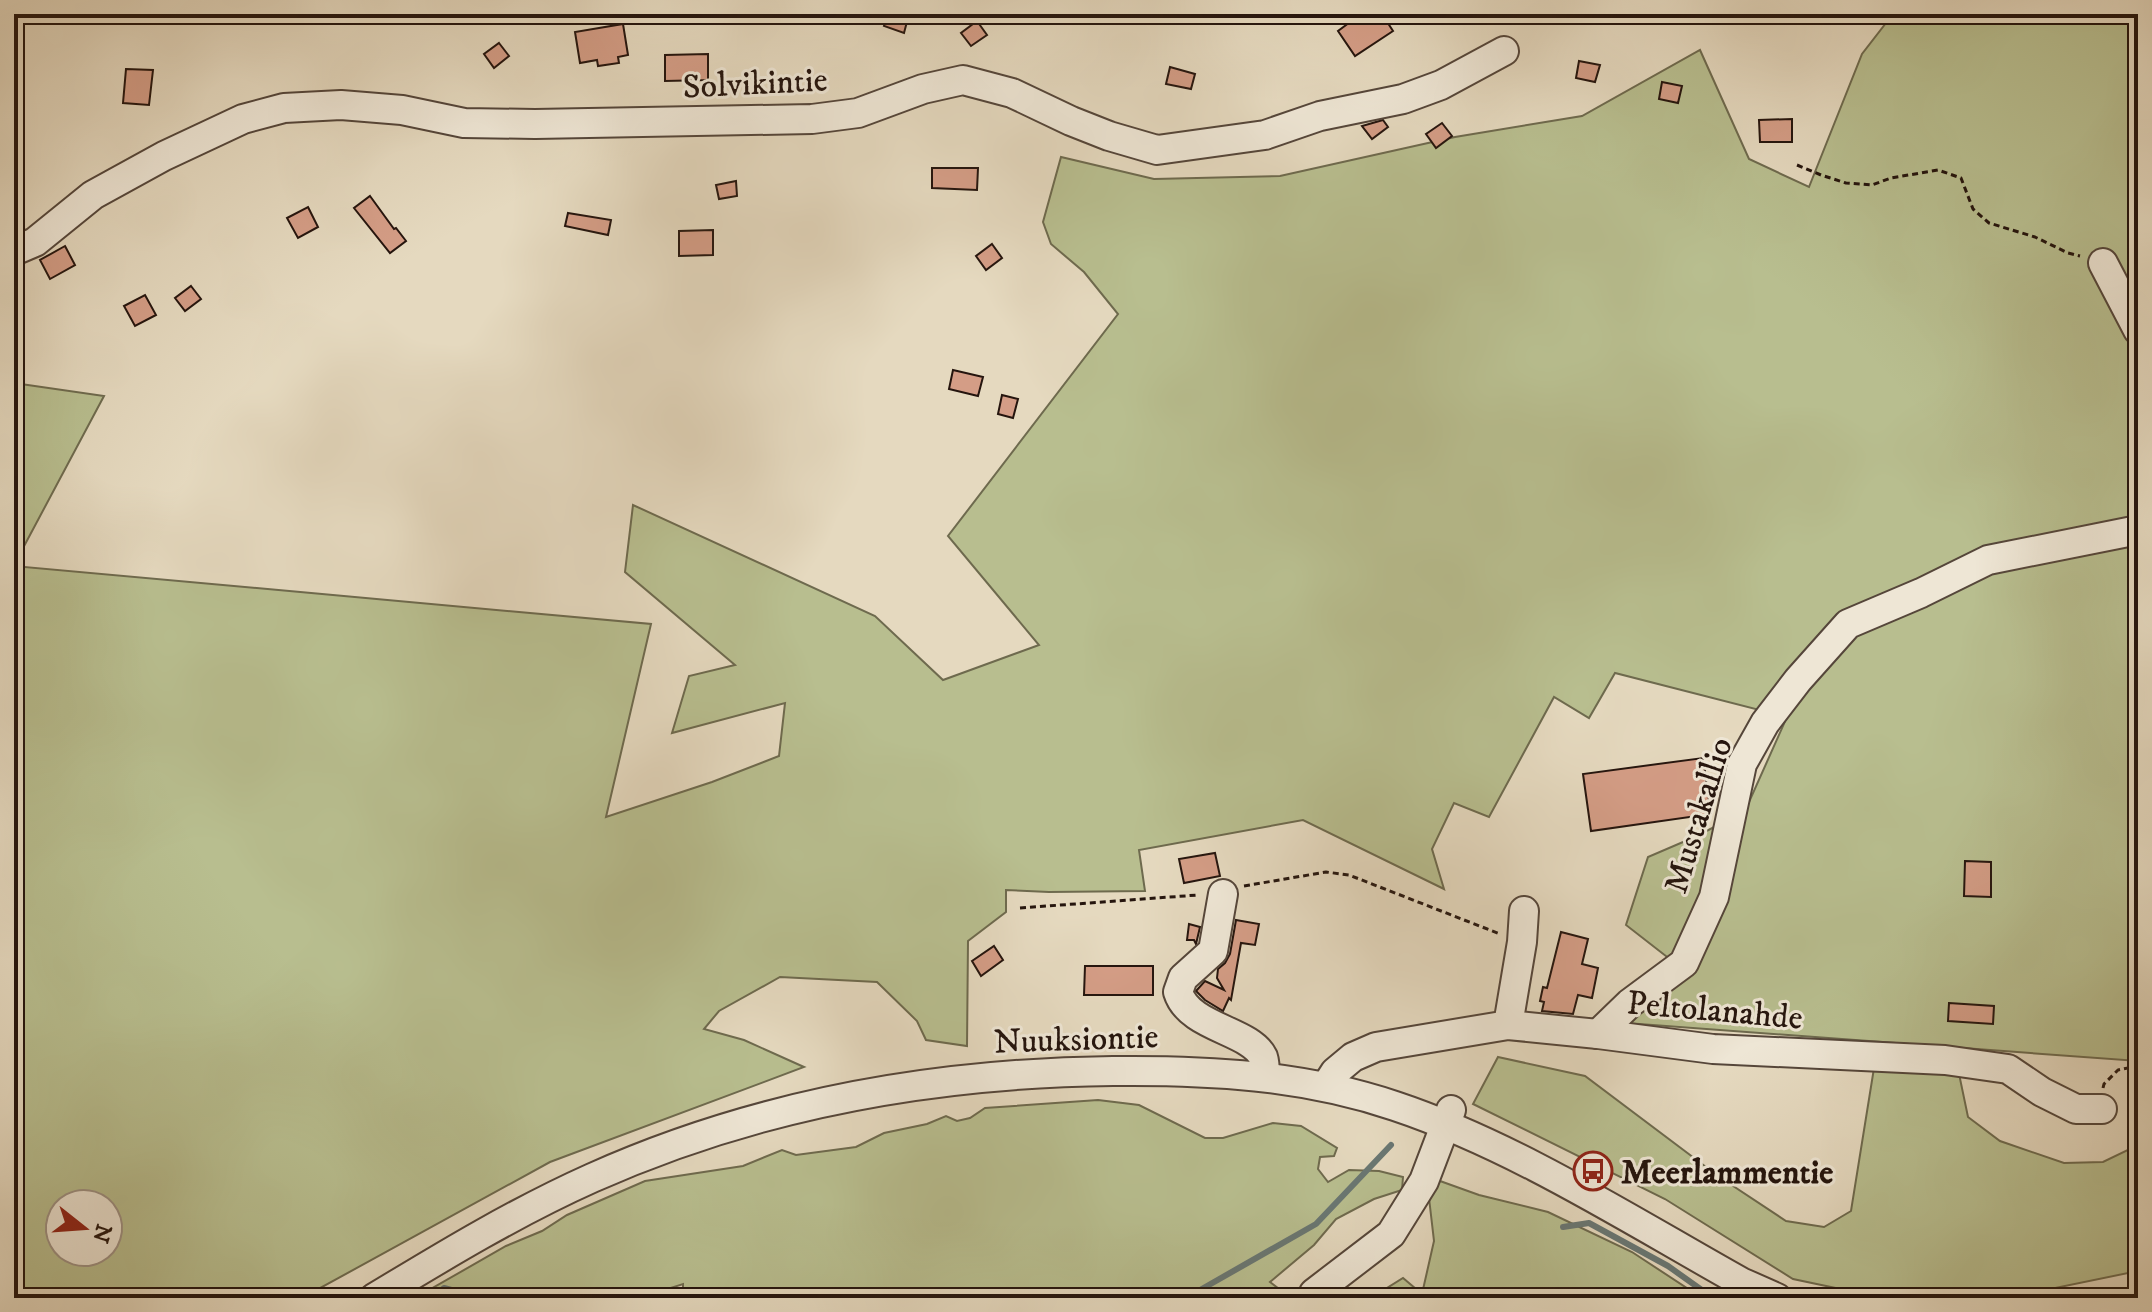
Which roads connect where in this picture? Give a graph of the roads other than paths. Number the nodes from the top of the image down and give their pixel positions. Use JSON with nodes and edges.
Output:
{"nodes":[{"id":1,"x":1504,"y":51,"type":"dead end"},
{"id":2,"x":14,"y":251,"type":"edge"},
{"id":3,"x":2103,"y":263,"type":"road end"},
{"id":4,"x":2138,"y":330,"type":"edge"},
{"id":5,"x":2138,"y":530,"type":"edge"},
{"id":6,"x":1223,"y":894,"type":"road end"},
{"id":7,"x":1524,"y":911,"type":"dead end"},
{"id":8,"x":1508,"y":1025,"type":"junction"},
{"id":9,"x":1598,"y":1034,"type":"junction"},
{"id":10,"x":1265,"y":1076,"type":"junction"},
{"id":11,"x":1326,"y":1086,"type":"junction"},
{"id":12,"x":2102,"y":1109,"type":"road end"},
{"id":13,"x":1448,"y":1117,"type":"junction"},
{"id":14,"x":1314,"y":1293,"type":"dead end"},
{"id":15,"x":1785,"y":1293,"type":"edge"},
{"id":16,"x":374,"y":1298,"type":"edge"}],
"edges":[{"from":1,"to":2,"type":"street","name":"Solvikintie"},
{"from":3,"to":4,"type":"street"},
{"from":5,"to":9,"type":"street","name":"Mustakallio"},
{"from":6,"to":10,"type":"street"},
{"from":7,"to":8,"type":"street"},
{"from":8,"to":9,"type":"street","name":"Peltolanahde"},
{"from":8,"to":11,"type":"street","name":"Peltolanahde"},
{"from":9,"to":12,"type":"street","name":"Peltolanahde"},
{"from":10,"to":11,"type":"street","name":"Nuuksiontie"},
{"from":10,"to":16,"type":"street","name":"Nuuksiontie"},
{"from":11,"to":13,"type":"street","name":"Nuuksiontie"},
{"from":13,"to":14,"type":"street"},
{"from":13,"to":15,"type":"street","name":"Nuuksiontie"}]}
